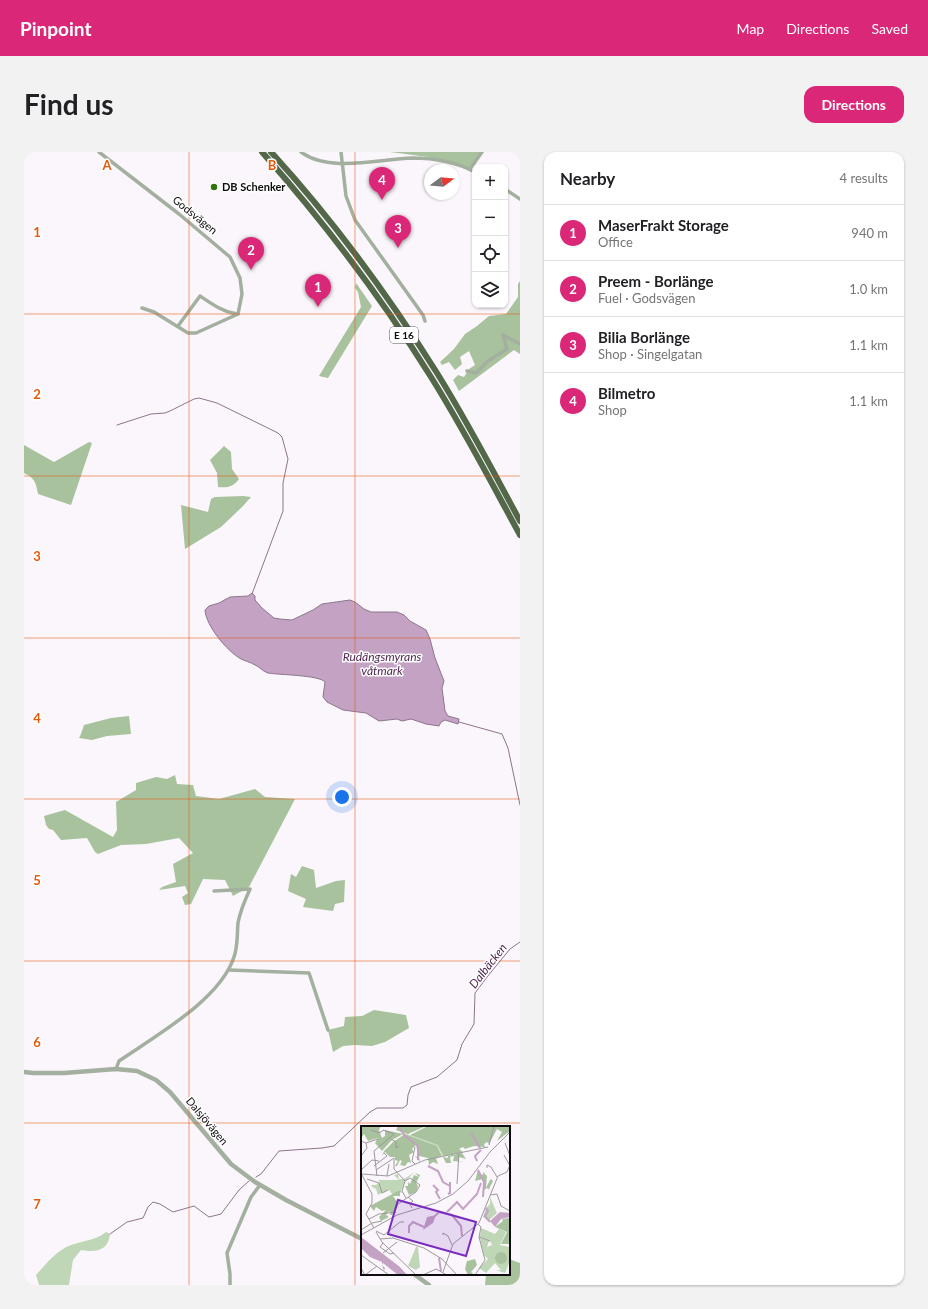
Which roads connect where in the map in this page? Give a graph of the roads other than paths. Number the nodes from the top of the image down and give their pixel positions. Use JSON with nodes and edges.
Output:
{"nodes":[{"id":1,"x":99,"y":152,"type":"edge"},
{"id":2,"x":262,"y":152,"type":"edge"},
{"id":3,"x":271,"y":152,"type":"edge"},
{"id":4,"x":301,"y":152,"type":"edge"},
{"id":5,"x":341,"y":152,"type":"edge"},
{"id":6,"x":482,"y":152,"type":"edge"},
{"id":7,"x":343,"y":164,"type":"junction"},
{"id":8,"x":470,"y":169,"type":"joint"},
{"id":9,"x":508,"y":191,"type":"edge"},
{"id":10,"x":520,"y":199,"type":"edge"},
{"id":11,"x":142,"y":308,"type":"dead end"},
{"id":12,"x":238,"y":314,"type":"junction"},
{"id":13,"x":425,"y":321,"type":"dead end"},
{"id":14,"x":178,"y":326,"type":"junction"},
{"id":15,"x":520,"y":344,"type":"edge"},
{"id":16,"x":467,"y":371,"type":"dead end"},
{"id":17,"x":520,"y":521,"type":"edge"},
{"id":18,"x":520,"y":535,"type":"edge"},
{"id":19,"x":214,"y":891,"type":"dead end"},
{"id":20,"x":229,"y":970,"type":"junction"},
{"id":21,"x":328,"y":1030,"type":"dead end"},
{"id":22,"x":116,"y":1069,"type":"junction"},
{"id":23,"x":24,"y":1072,"type":"edge"},
{"id":24,"x":260,"y":1184,"type":"junction"},
{"id":25,"x":361,"y":1238,"type":"edge"},
{"id":26,"x":415,"y":1275,"type":"edge"},
{"id":27,"x":230,"y":1285,"type":"edge"},
{"id":28,"x":429,"y":1285,"type":"edge"}],
"edges":[{"from":1,"to":12,"type":"street","name":"Godsvägen"},
{"from":2,"to":18,"type":"highway","number":"E 16"},
{"from":3,"to":17,"type":"highway","number":"E 16"},
{"from":4,"to":7,"type":"street"},
{"from":5,"to":7,"type":"street"},
{"from":6,"to":8,"type":"street"},
{"from":7,"to":8,"type":"street"},
{"from":7,"to":13,"type":"street"},
{"from":9,"to":10,"type":"street"},
{"from":11,"to":14,"type":"street"},
{"from":12,"to":14,"type":"street"},
{"from":12,"to":14,"type":"street"},
{"from":15,"to":16,"type":"street"},
{"from":19,"to":20,"type":"street"},
{"from":20,"to":21,"type":"street"},
{"from":20,"to":22,"type":"street"},
{"from":22,"to":23,"type":"street","name":"Dalsjövägen"},
{"from":22,"to":24,"type":"street","name":"Dalsjövägen"},
{"from":24,"to":25,"type":"street","name":"Dalsjövägen"},
{"from":24,"to":27,"type":"street"},
{"from":26,"to":28,"type":"street"}]}
